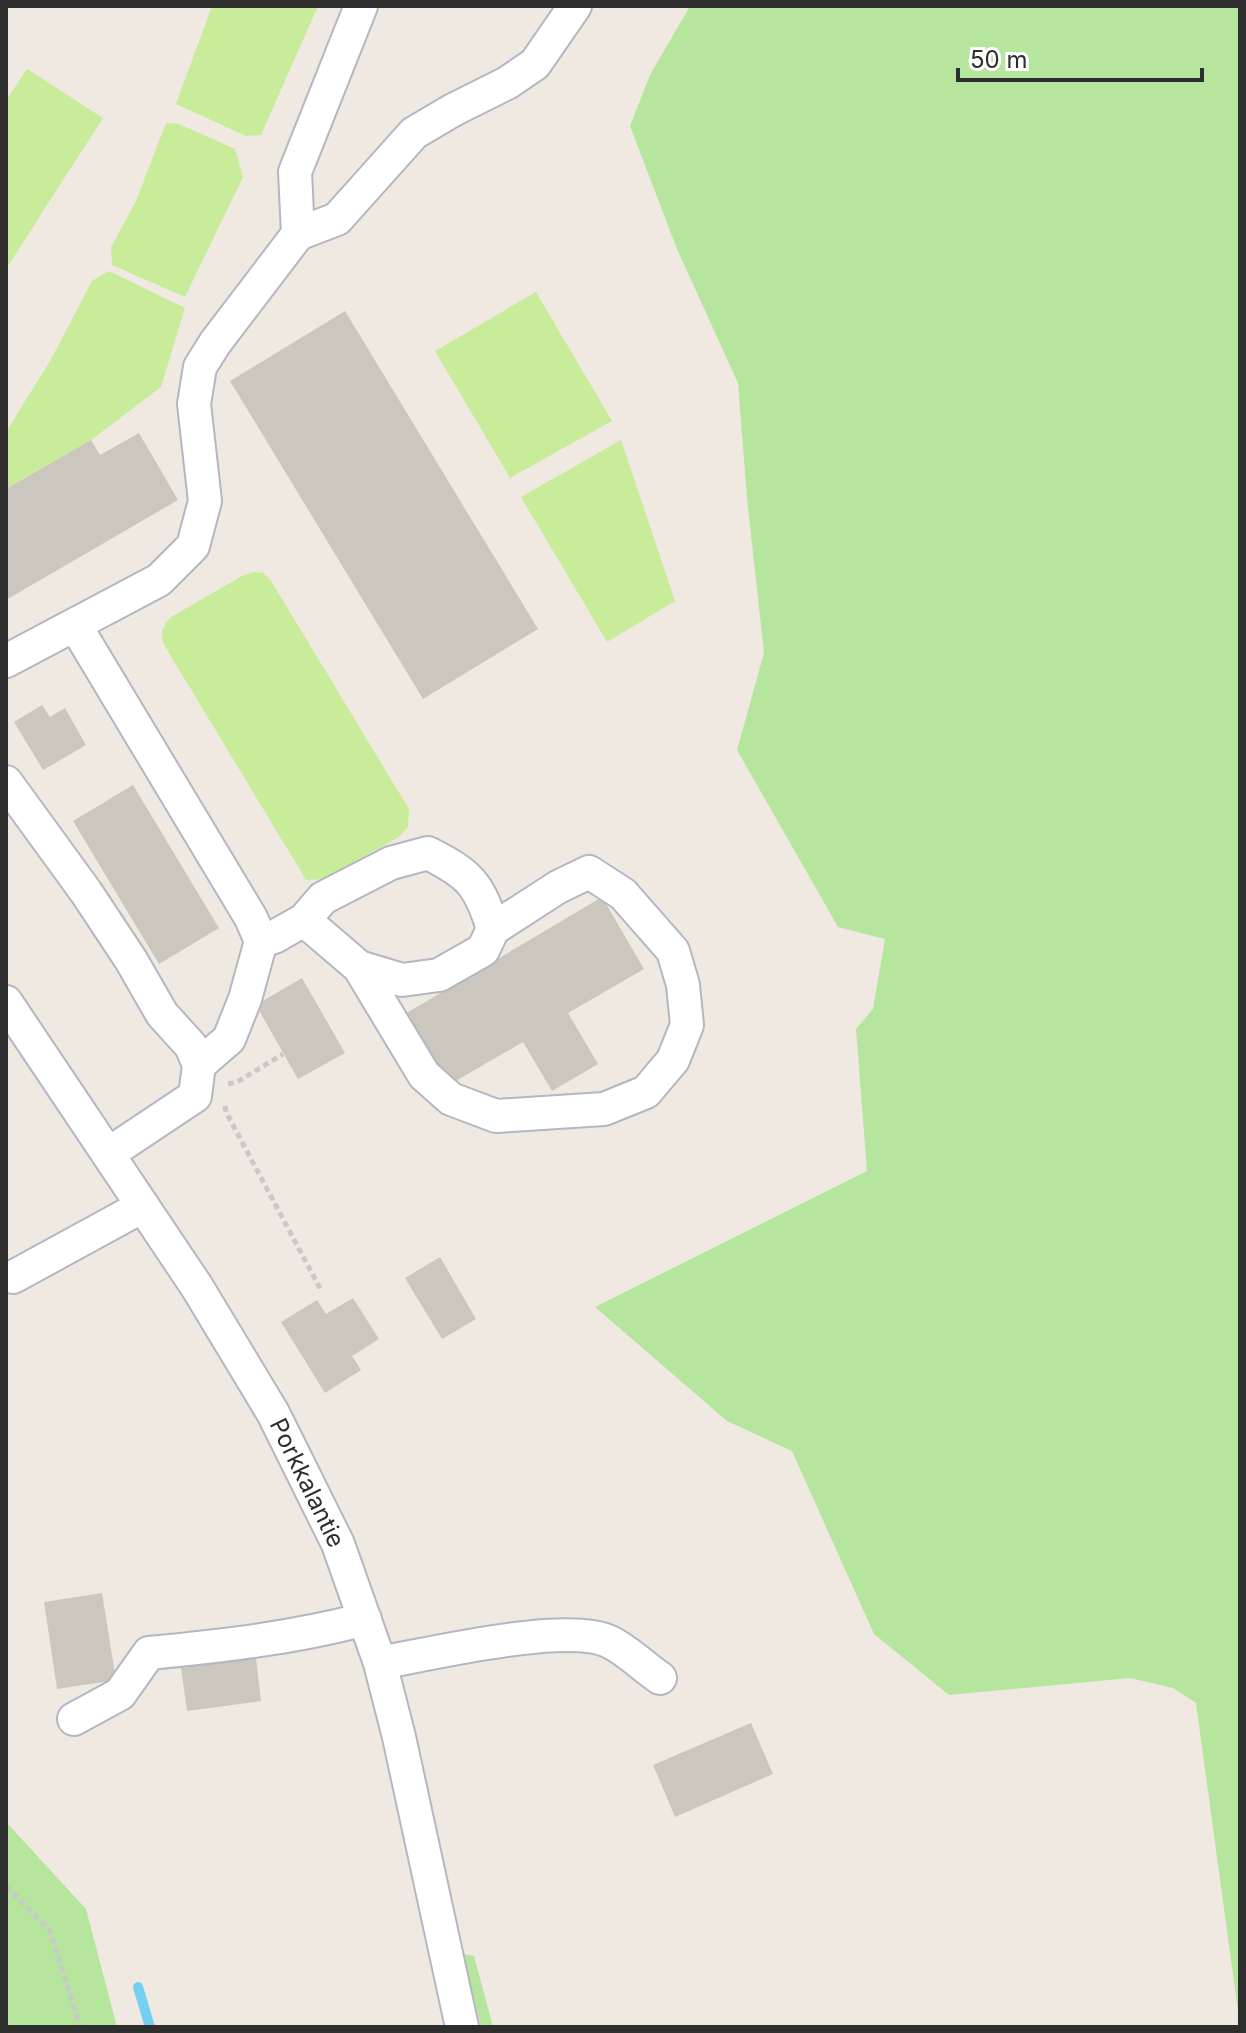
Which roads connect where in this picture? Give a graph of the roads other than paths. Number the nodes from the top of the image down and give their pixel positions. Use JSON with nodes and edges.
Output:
{"nodes":[{"id":1,"x":361,"y":6,"type":"edge"},
{"id":2,"x":575,"y":6,"type":"edge"},
{"id":3,"x":298,"y":234,"type":"junction"},
{"id":4,"x":75,"y":625,"type":"junction"},
{"id":5,"x":6,"y":661,"type":"edge"},
{"id":6,"x":6,"y":782,"type":"edge"},
{"id":7,"x":304,"y":920,"type":"junction"},
{"id":8,"x":493,"y":929,"type":"junction"},
{"id":9,"x":261,"y":941,"type":"junction"},
{"id":10,"x":359,"y":967,"type":"junction"},
{"id":11,"x":9,"y":1014,"type":"edge"},
{"id":12,"x":199,"y":1065,"type":"junction"},
{"id":13,"x":108,"y":1154,"type":"junction"},
{"id":14,"x":143,"y":1206,"type":"junction"},
{"id":15,"x":13,"y":1277,"type":"dead end"},
{"id":16,"x":365,"y":1619,"type":"junction"},
{"id":17,"x":380,"y":1663,"type":"junction"},
{"id":18,"x":660,"y":1678,"type":"dead end"},
{"id":19,"x":74,"y":1719,"type":"dead end"},
{"id":20,"x":462,"y":2027,"type":"edge"}],
"edges":[{"from":1,"to":3,"type":"street"},
{"from":2,"to":3,"type":"street"},
{"from":3,"to":4,"type":"street"},
{"from":4,"to":5,"type":"street"},
{"from":4,"to":9,"type":"street"},
{"from":6,"to":12,"type":"street"},
{"from":7,"to":8,"type":"street"},
{"from":7,"to":9,"type":"street"},
{"from":7,"to":10,"type":"street"},
{"from":8,"to":10,"type":"street"},
{"from":8,"to":10,"type":"street"},
{"from":9,"to":12,"type":"street"},
{"from":11,"to":13,"type":"street","name":"Porkkalantie"},
{"from":12,"to":13,"type":"street"},
{"from":13,"to":14,"type":"street","name":"Porkkalantie"},
{"from":14,"to":15,"type":"street"},
{"from":14,"to":16,"type":"street","name":"Porkkalantie"},
{"from":16,"to":17,"type":"street","name":"Porkkalantie"},
{"from":16,"to":19,"type":"street"},
{"from":17,"to":18,"type":"street"},
{"from":17,"to":20,"type":"street","name":"Porkkalantie"}]}
